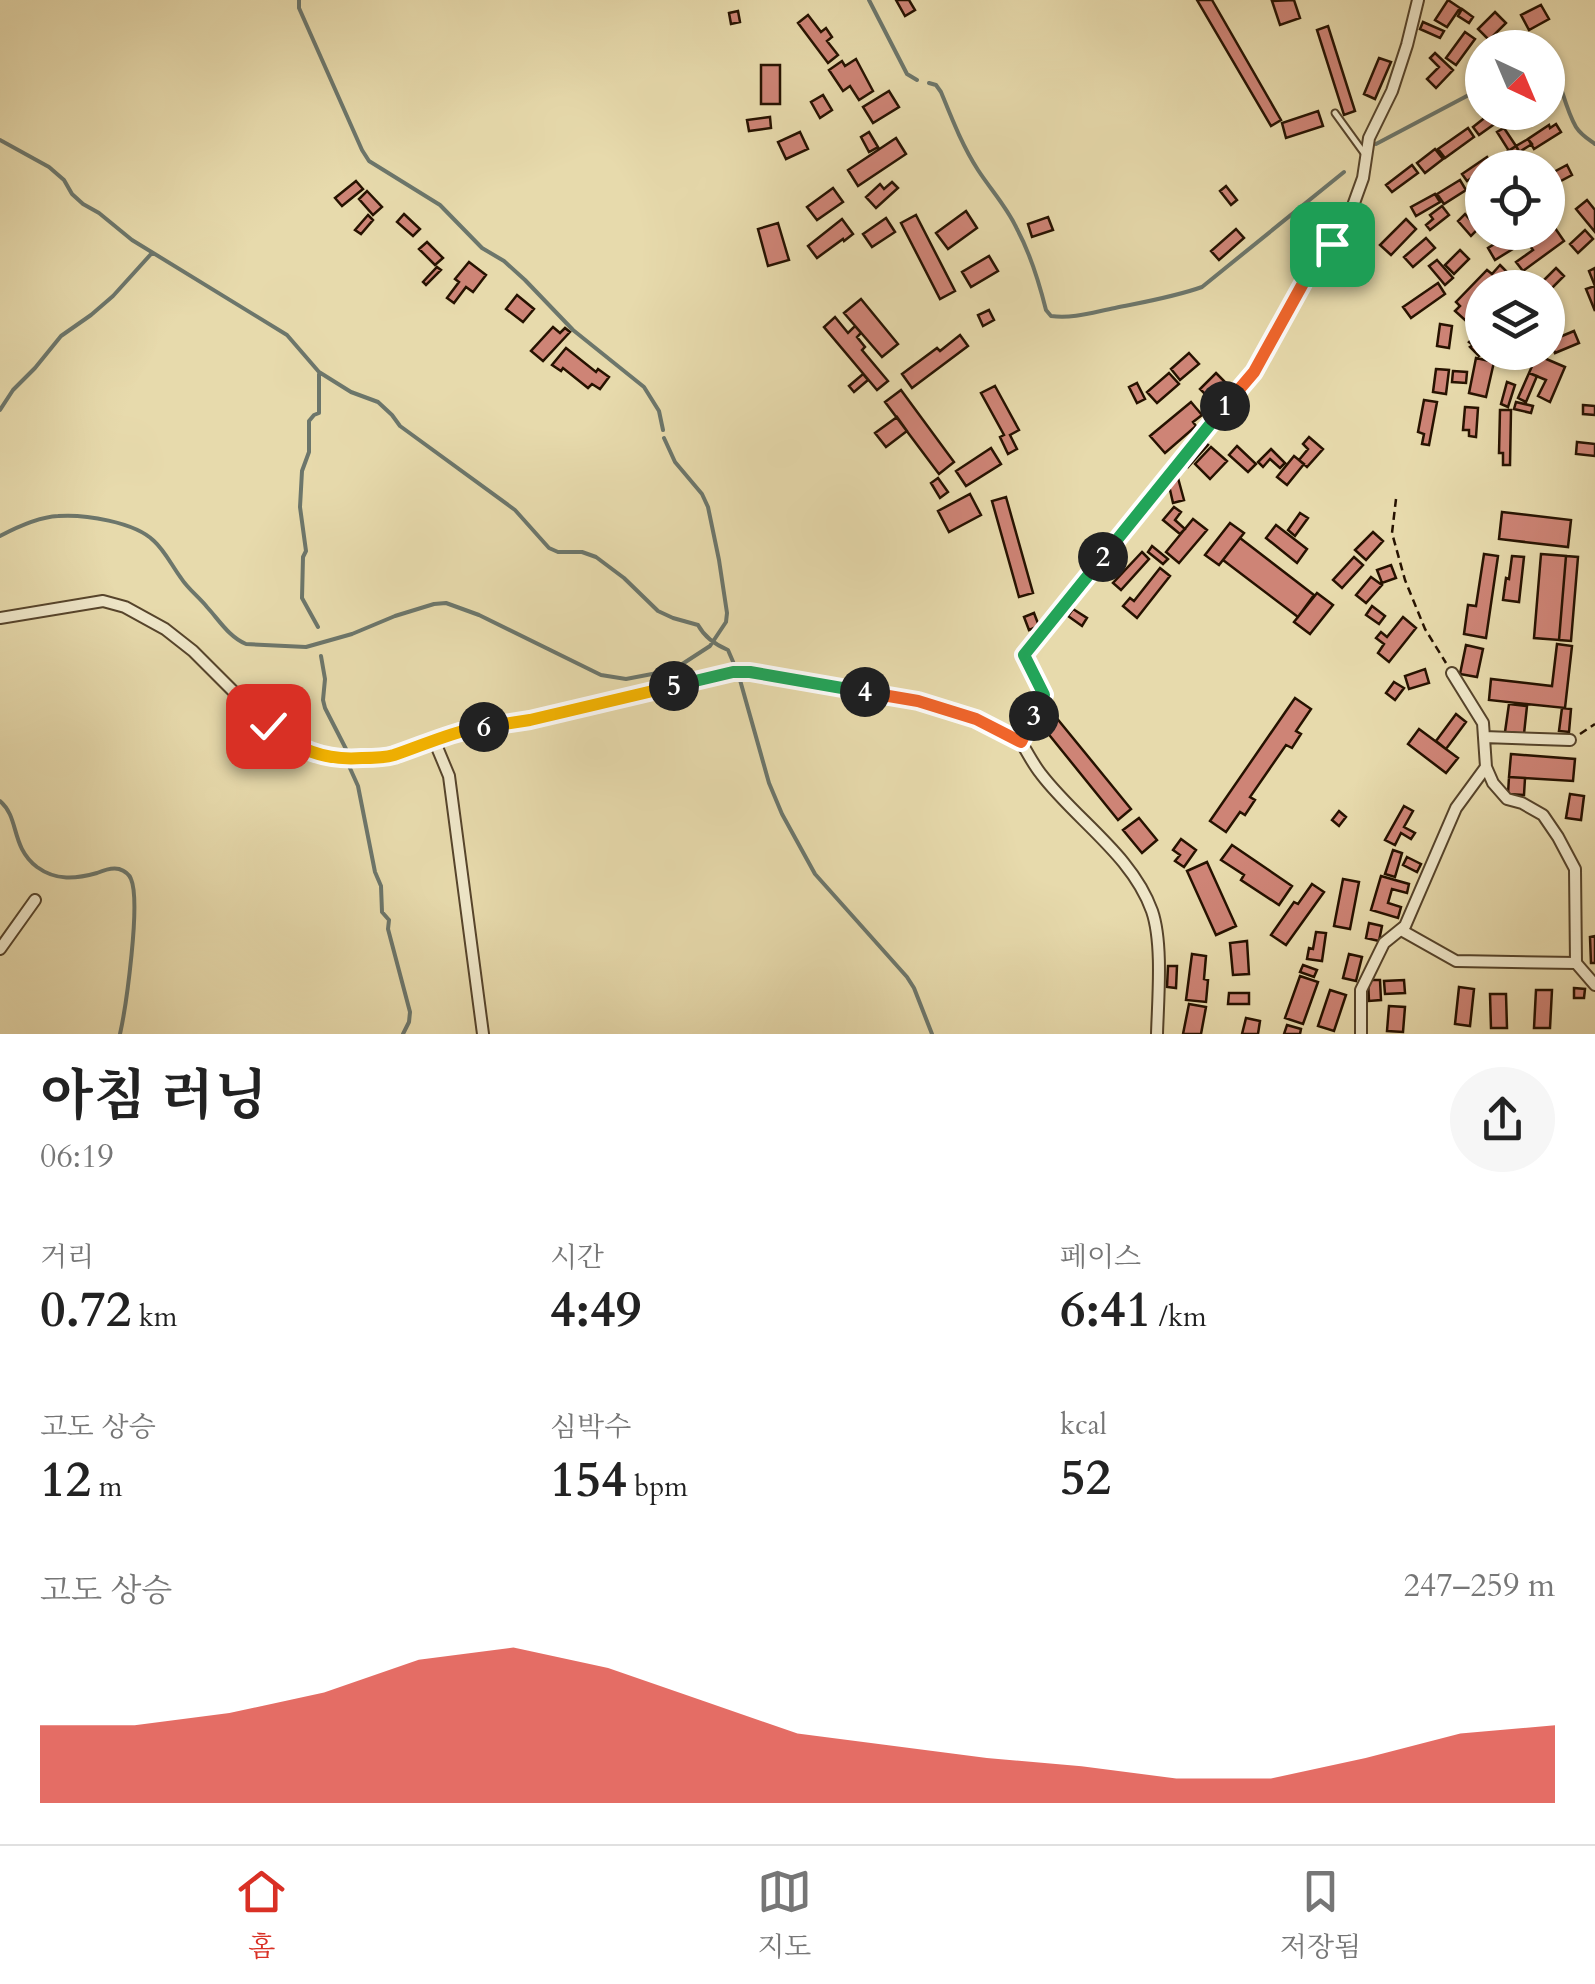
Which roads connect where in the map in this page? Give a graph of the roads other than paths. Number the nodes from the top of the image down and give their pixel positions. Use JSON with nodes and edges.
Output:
{"nodes":[{"id":1,"x":1418,"y":0,"type":"edge"},
{"id":2,"x":1335,"y":113,"type":"dead end"},
{"id":3,"x":1366,"y":155,"type":"junction"},
{"id":4,"x":0,"y":618,"type":"edge"},
{"id":5,"x":1452,"y":673,"type":"road end"},
{"id":6,"x":1484,"y":737,"type":"junction"},
{"id":7,"x":434,"y":740,"type":"junction"},
{"id":8,"x":1570,"y":740,"type":"road end"},
{"id":9,"x":1021,"y":742,"type":"junction"},
{"id":10,"x":1486,"y":767,"type":"junction"},
{"id":11,"x":35,"y":900,"type":"dead end"},
{"id":12,"x":1401,"y":930,"type":"junction"},
{"id":13,"x":0,"y":949,"type":"edge"},
{"id":14,"x":1576,"y":964,"type":"junction"},
{"id":15,"x":1595,"y":985,"type":"edge"},
{"id":16,"x":483,"y":1034,"type":"edge"},
{"id":17,"x":1157,"y":1034,"type":"edge"},
{"id":18,"x":1361,"y":1034,"type":"edge"}],
"edges":[{"from":1,"to":3,"type":"street"},
{"from":2,"to":3,"type":"lane"},
{"from":3,"to":9,"type":"street"},
{"from":4,"to":7,"type":"street"},
{"from":5,"to":6,"type":"street"},
{"from":6,"to":8,"type":"street"},
{"from":6,"to":10,"type":"street"},
{"from":7,"to":9,"type":"street"},
{"from":7,"to":16,"type":"street"},
{"from":9,"to":17,"type":"street"},
{"from":10,"to":12,"type":"street"},
{"from":10,"to":14,"type":"street"},
{"from":11,"to":13,"type":"street"},
{"from":12,"to":14,"type":"street"},
{"from":12,"to":18,"type":"street"},
{"from":14,"to":15,"type":"street"}]}
